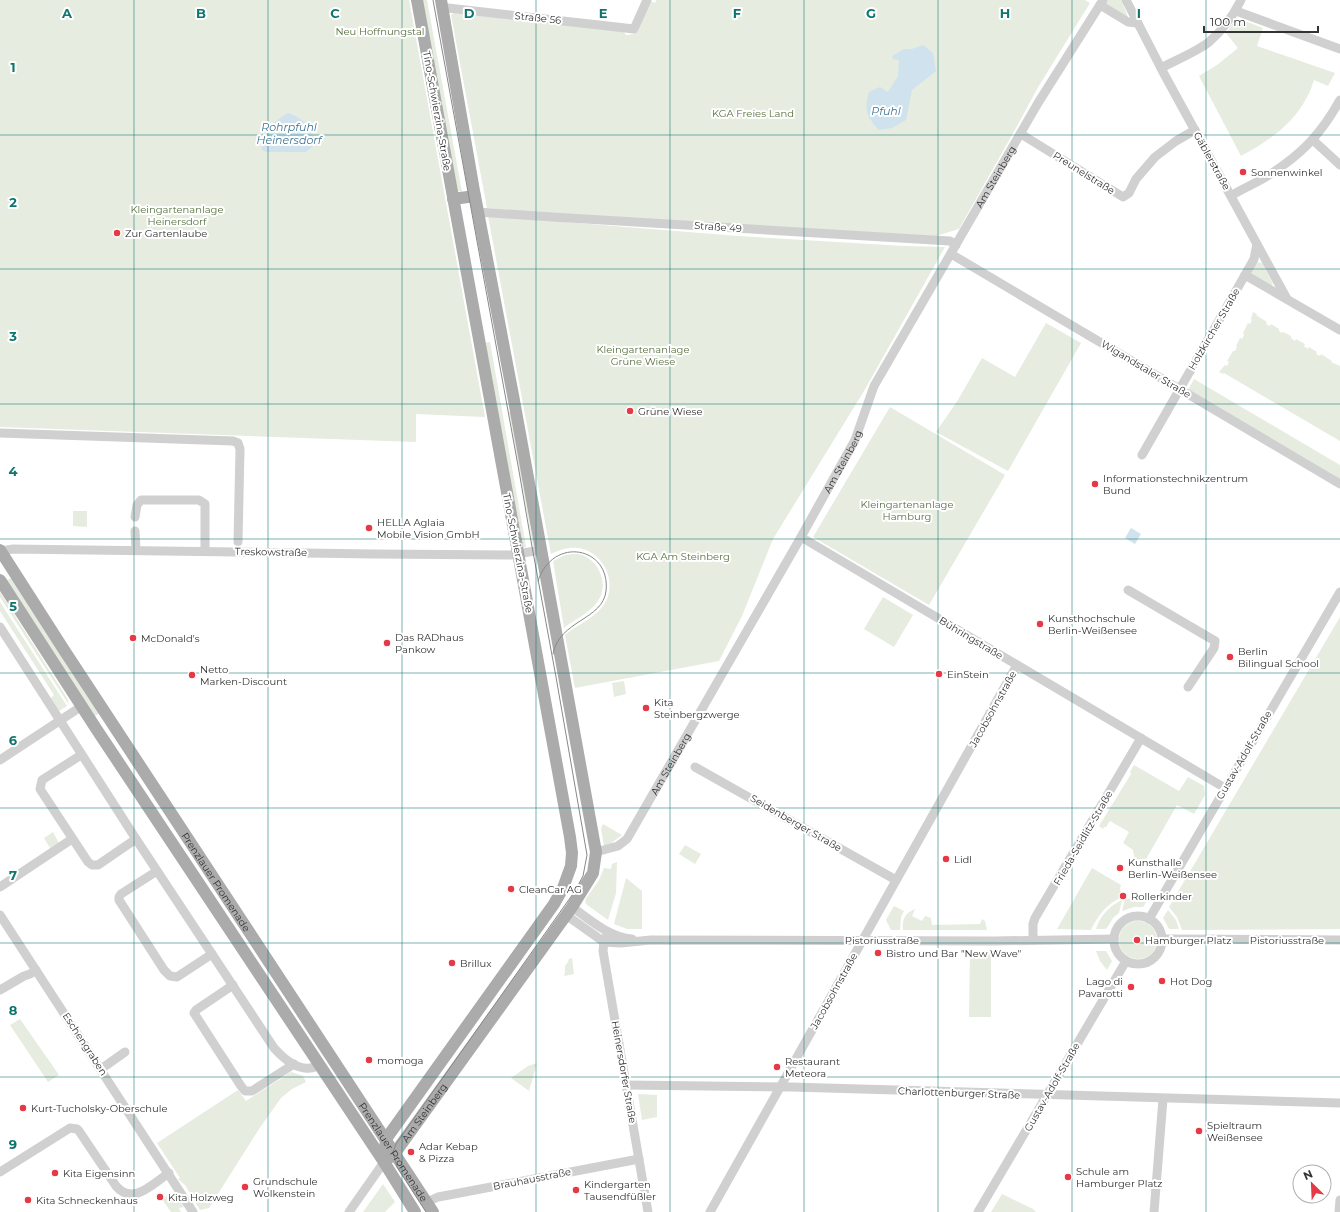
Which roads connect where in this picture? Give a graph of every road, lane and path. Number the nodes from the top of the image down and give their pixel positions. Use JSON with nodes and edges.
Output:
{"nodes":[{"id":1,"x":417,"y":0,"type":"edge"},
{"id":2,"x":647,"y":0,"type":"edge"},
{"id":3,"x":1126,"y":0,"type":"edge"},
{"id":4,"x":1241,"y":0,"type":"edge"},
{"id":5,"x":1101,"y":3,"type":"edge"},
{"id":6,"x":442,"y":4,"type":"edge"},
{"id":7,"x":1236,"y":11,"type":"junction"},
{"id":8,"x":1138,"y":23,"type":"junction"},
{"id":9,"x":1340,"y":48,"type":"edge"},
{"id":10,"x":1161,"y":68,"type":"junction"},
{"id":11,"x":1340,"y":100,"type":"edge"},
{"id":12,"x":1195,"y":130,"type":"junction"},
{"id":13,"x":1020,"y":134,"type":"junction"},
{"id":14,"x":1313,"y":140,"type":"junction"},
{"id":15,"x":1340,"y":165,"type":"edge"},
{"id":16,"x":475,"y":196,"type":"junction"},
{"id":17,"x":1231,"y":196,"type":"junction"},
{"id":18,"x":453,"y":199,"type":"junction"},
{"id":19,"x":478,"y":212,"type":"junction"},
{"id":20,"x":1257,"y":244,"type":"junction"},
{"id":21,"x":956,"y":245,"type":"junction"},
{"id":22,"x":951,"y":254,"type":"junction"},
{"id":23,"x":1245,"y":275,"type":"junction"},
{"id":24,"x":1287,"y":299,"type":"junction"},
{"id":25,"x":1340,"y":330,"type":"edge"},
{"id":26,"x":1180,"y":389,"type":"junction"},
{"id":27,"x":0,"y":433,"type":"edge"},
{"id":28,"x":1142,"y":455,"type":"dead end"},
{"id":29,"x":1340,"y":484,"type":"edge"},
{"id":30,"x":135,"y":517,"type":"dead end"},
{"id":31,"x":135,"y":531,"type":"dead end"},
{"id":32,"x":801,"y":537,"type":"junction"},
{"id":33,"x":238,"y":542,"type":"dead end"},
{"id":34,"x":0,"y":550,"type":"edge"},
{"id":35,"x":136,"y":550,"type":"junction"},
{"id":36,"x":541,"y":550,"type":"junction"},
{"id":37,"x":205,"y":551,"type":"junction"},
{"id":38,"x":518,"y":554,"type":"junction"},
{"id":39,"x":0,"y":580,"type":"edge"},
{"id":40,"x":1128,"y":590,"type":"dead end"},
{"id":41,"x":1340,"y":592,"type":"edge"},
{"id":42,"x":0,"y":627,"type":"edge"},
{"id":43,"x":1017,"y":665,"type":"junction"},
{"id":44,"x":1188,"y":687,"type":"dead end"},
{"id":45,"x":82,"y":706,"type":"junction"},
{"id":46,"x":60,"y":721,"type":"junction"},
{"id":47,"x":1141,"y":738,"type":"junction"},
{"id":48,"x":81,"y":754,"type":"junction"},
{"id":49,"x":0,"y":760,"type":"edge"},
{"id":50,"x":695,"y":767,"type":"dead end"},
{"id":51,"x":1225,"y":788,"type":"junction"},
{"id":52,"x":72,"y":839,"type":"junction"},
{"id":53,"x":136,"y":839,"type":"junction"},
{"id":54,"x":596,"y":852,"type":"junction"},
{"id":55,"x":157,"y":871,"type":"junction"},
{"id":56,"x":896,"y":880,"type":"junction"},
{"id":57,"x":0,"y":887,"type":"edge"},
{"id":58,"x":563,"y":909,"type":"junction"},
{"id":59,"x":0,"y":915,"type":"edge"},
{"id":60,"x":1149,"y":919,"type":"junction"},
{"id":61,"x":608,"y":932,"type":"junction"},
{"id":62,"x":1114,"y":939,"type":"junction"},
{"id":63,"x":1162,"y":939,"type":"junction"},
{"id":64,"x":651,"y":940,"type":"junction"},
{"id":65,"x":862,"y":940,"type":"junction"},
{"id":66,"x":1033,"y":940,"type":"junction"},
{"id":67,"x":1340,"y":940,"type":"edge"},
{"id":68,"x":604,"y":942,"type":"junction"},
{"id":69,"x":212,"y":954,"type":"junction"},
{"id":70,"x":1126,"y":961,"type":"junction"},
{"id":71,"x":36,"y":970,"type":"junction"},
{"id":72,"x":233,"y":985,"type":"junction"},
{"id":73,"x":0,"y":990,"type":"edge"},
{"id":74,"x":290,"y":994,"type":"junction"},
{"id":75,"x":278,"y":1003,"type":"junction"},
{"id":76,"x":125,"y":1052,"type":"dead end"},
{"id":77,"x":294,"y":1064,"type":"junction"},
{"id":78,"x":319,"y":1064,"type":"junction"},
{"id":79,"x":101,"y":1069,"type":"junction"},
{"id":80,"x":626,"y":1085,"type":"junction"},
{"id":81,"x":781,"y":1087,"type":"junction"},
{"id":82,"x":1047,"y":1096,"type":"junction"},
{"id":83,"x":1163,"y":1099,"type":"junction"},
{"id":84,"x":1340,"y":1103,"type":"edge"},
{"id":85,"x":386,"y":1139,"type":"junction"},
{"id":86,"x":396,"y":1153,"type":"junction"},
{"id":87,"x":639,"y":1159,"type":"junction"},
{"id":88,"x":384,"y":1162,"type":"junction"},
{"id":89,"x":0,"y":1172,"type":"edge"},
{"id":90,"x":169,"y":1173,"type":"junction"},
{"id":91,"x":1340,"y":1200,"type":"edge"},
{"id":92,"x":430,"y":1207,"type":"edge"},
{"id":93,"x":193,"y":1212,"type":"edge"},
{"id":94,"x":349,"y":1212,"type":"edge"},
{"id":95,"x":415,"y":1212,"type":"edge"},
{"id":96,"x":648,"y":1212,"type":"edge"},
{"id":97,"x":710,"y":1212,"type":"edge"},
{"id":98,"x":978,"y":1212,"type":"edge"},
{"id":99,"x":1154,"y":1212,"type":"edge"},
{"id":100,"x":1340,"y":1212,"type":"edge"}],
"edges":[{"from":1,"to":18,"type":"main road","name":"Tino-Schwierzina-Straße"},
{"from":2,"to":6,"type":"street","name":"Straße 56"},
{"from":3,"to":8,"type":"street","name":"Gäblerstraße"},
{"from":4,"to":7,"type":"street"},
{"from":5,"to":8,"type":"street"},
{"from":5,"to":13,"type":"street","name":"Am Steinberg"},
{"from":6,"to":16,"type":"main road"},
{"from":7,"to":9,"type":"street"},
{"from":7,"to":10,"type":"street"},
{"from":8,"to":10,"type":"street","name":"Gäblerstraße"},
{"from":10,"to":12,"type":"street","name":"Gäblerstraße"},
{"from":11,"to":14,"type":"street"},
{"from":12,"to":13,"type":"street","name":"Preunelstraße"},
{"from":12,"to":17,"type":"street","name":"Gäblerstraße"},
{"from":13,"to":21,"type":"street","name":"Am Steinberg"},
{"from":14,"to":15,"type":"street"},
{"from":14,"to":17,"type":"street"},
{"from":16,"to":18,"type":"main road"},
{"from":16,"to":19,"type":"main road"},
{"from":17,"to":20,"type":"street","name":"Gäblerstraße"},
{"from":18,"to":38,"type":"main road","name":"Tino-Schwierzina-Straße"},
{"from":19,"to":21,"type":"street","name":"Straße 49"},
{"from":19,"to":36,"type":"main road"},
{"from":20,"to":23,"type":"street","name":"Holzkircher Straße"},
{"from":20,"to":24,"type":"street","name":"Gäblerstraße"},
{"from":21,"to":22,"type":"street","name":"Am Steinberg"},
{"from":22,"to":26,"type":"street","name":"Wigandstaler Straße"},
{"from":22,"to":32,"type":"street","name":"Am Steinberg"},
{"from":23,"to":24,"type":"street"},
{"from":23,"to":26,"type":"street","name":"Holzkircher Straße"},
{"from":24,"to":25,"type":"street"},
{"from":26,"to":28,"type":"street","name":"Holzkircher Straße"},
{"from":26,"to":29,"type":"street","name":"Wigandstaler Straße"},
{"from":27,"to":33,"type":"street"},
{"from":30,"to":37,"type":"street"},
{"from":31,"to":35,"type":"street"},
{"from":32,"to":43,"type":"street","name":"Bühringstraße"},
{"from":32,"to":54,"type":"street","name":"Am Steinberg"},
{"from":34,"to":35,"type":"street","name":"Treskowstraße"},
{"from":34,"to":74,"type":"main road","name":"Prenzlauer Promenade"},
{"from":35,"to":37,"type":"street","name":"Treskowstraße"},
{"from":36,"to":38,"type":"street","name":"Treskowstraße"},
{"from":36,"to":54,"type":"main road"},
{"from":37,"to":38,"type":"street","name":"Treskowstraße"},
{"from":38,"to":58,"type":"main road","name":"Tino-Schwierzina-Straße"},
{"from":39,"to":45,"type":"main road","name":"Prenzlauer Promenade"},
{"from":40,"to":44,"type":"street"},
{"from":41,"to":51,"type":"street","name":"Gustav-Adolf-Straße"},
{"from":42,"to":46,"type":"street"},
{"from":43,"to":47,"type":"street","name":"Bühringstraße"},
{"from":43,"to":56,"type":"street","name":"Jacobsohnstraße"},
{"from":45,"to":46,"type":"street"},
{"from":45,"to":75,"type":"main road","name":"Prenzlauer Promenade"},
{"from":46,"to":48,"type":"street"},
{"from":46,"to":49,"type":"street"},
{"from":47,"to":51,"type":"street","name":"Bühringstraße"},
{"from":47,"to":66,"type":"street","name":"Frieda-Seidlitz-Straße"},
{"from":48,"to":52,"type":"street"},
{"from":48,"to":53,"type":"street"},
{"from":50,"to":56,"type":"street","name":"Seidenberger Straße"},
{"from":51,"to":60,"type":"street","name":"Gustav-Adolf-Straße"},
{"from":52,"to":53,"type":"street"},
{"from":52,"to":57,"type":"street"},
{"from":53,"to":55,"type":"street"},
{"from":54,"to":58,"type":"main road","name":"Am Steinberg"},
{"from":55,"to":69,"type":"street"},
{"from":55,"to":69,"type":"street"},
{"from":56,"to":65,"type":"street","name":"Jacobsohnstraße"},
{"from":58,"to":61,"type":"street","name":"Pistoriusstraße"},
{"from":58,"to":68,"type":"street"},
{"from":58,"to":85,"type":"main road","name":"Am Steinberg"},
{"from":58,"to":86,"type":"main road","name":"Am Steinberg"},
{"from":59,"to":71,"type":"street","name":"Eschengraben"},
{"from":60,"to":62,"type":"street"},
{"from":60,"to":63,"type":"street"},
{"from":61,"to":64,"type":"street","name":"Pistoriusstraße"},
{"from":61,"to":68,"type":"street","name":"Heinersdorfer Straße"},
{"from":62,"to":66,"type":"street","name":"Pistoriusstraße"},
{"from":62,"to":70,"type":"street"},
{"from":63,"to":67,"type":"street","name":"Pistoriusstraße"},
{"from":63,"to":70,"type":"street"},
{"from":64,"to":65,"type":"street","name":"Pistoriusstraße"},
{"from":64,"to":68,"type":"street","name":"Pistoriusstraße"},
{"from":65,"to":66,"type":"street","name":"Pistoriusstraße"},
{"from":65,"to":81,"type":"street","name":"Jacobsohnstraße"},
{"from":68,"to":80,"type":"street","name":"Heinersdorfer Straße"},
{"from":69,"to":72,"type":"street"},
{"from":70,"to":82,"type":"street","name":"Gustav-Adolf-Straße"},
{"from":71,"to":73,"type":"street"},
{"from":71,"to":79,"type":"street","name":"Eschengraben"},
{"from":72,"to":77,"type":"street"},
{"from":72,"to":77,"type":"street"},
{"from":74,"to":75,"type":"main road"},
{"from":74,"to":85,"type":"main road","name":"Prenzlauer Promenade"},
{"from":75,"to":78,"type":"main road","name":"Prenzlauer Promenade"},
{"from":76,"to":79,"type":"street"},
{"from":77,"to":78,"type":"street"},
{"from":78,"to":88,"type":"main road","name":"Prenzlauer Promenade"},
{"from":79,"to":90,"type":"street","name":"Eschengraben"},
{"from":80,"to":81,"type":"street","name":"Charlottenburger Straße"},
{"from":80,"to":87,"type":"street","name":"Heinersdorfer Straße"},
{"from":81,"to":82,"type":"street","name":"Charlottenburger Straße"},
{"from":81,"to":97,"type":"street","name":"Jacobsohnstraße"},
{"from":82,"to":83,"type":"street","name":"Charlottenburger Straße"},
{"from":82,"to":98,"type":"street","name":"Gustav-Adolf-Straße"},
{"from":83,"to":84,"type":"street","name":"Charlottenburger Straße"},
{"from":83,"to":99,"type":"street"},
{"from":85,"to":86,"type":"main road","name":"Prenzlauer Promenade"},
{"from":85,"to":88,"type":"main road","name":"Am Steinberg"},
{"from":86,"to":88,"type":"main road","name":"Am Steinberg"},
{"from":86,"to":92,"type":"main road","name":"Prenzlauer Promenade"},
{"from":87,"to":92,"type":"street","name":"Brauhausstraße"},
{"from":87,"to":96,"type":"street","name":"Heinersdorfer Straße"},
{"from":88,"to":94,"type":"street"},
{"from":88,"to":95,"type":"main road","name":"Prenzlauer Promenade"},
{"from":89,"to":90,"type":"street"},
{"from":90,"to":93,"type":"street","name":"Eschengraben"},
{"from":91,"to":100,"type":"street"}]}
